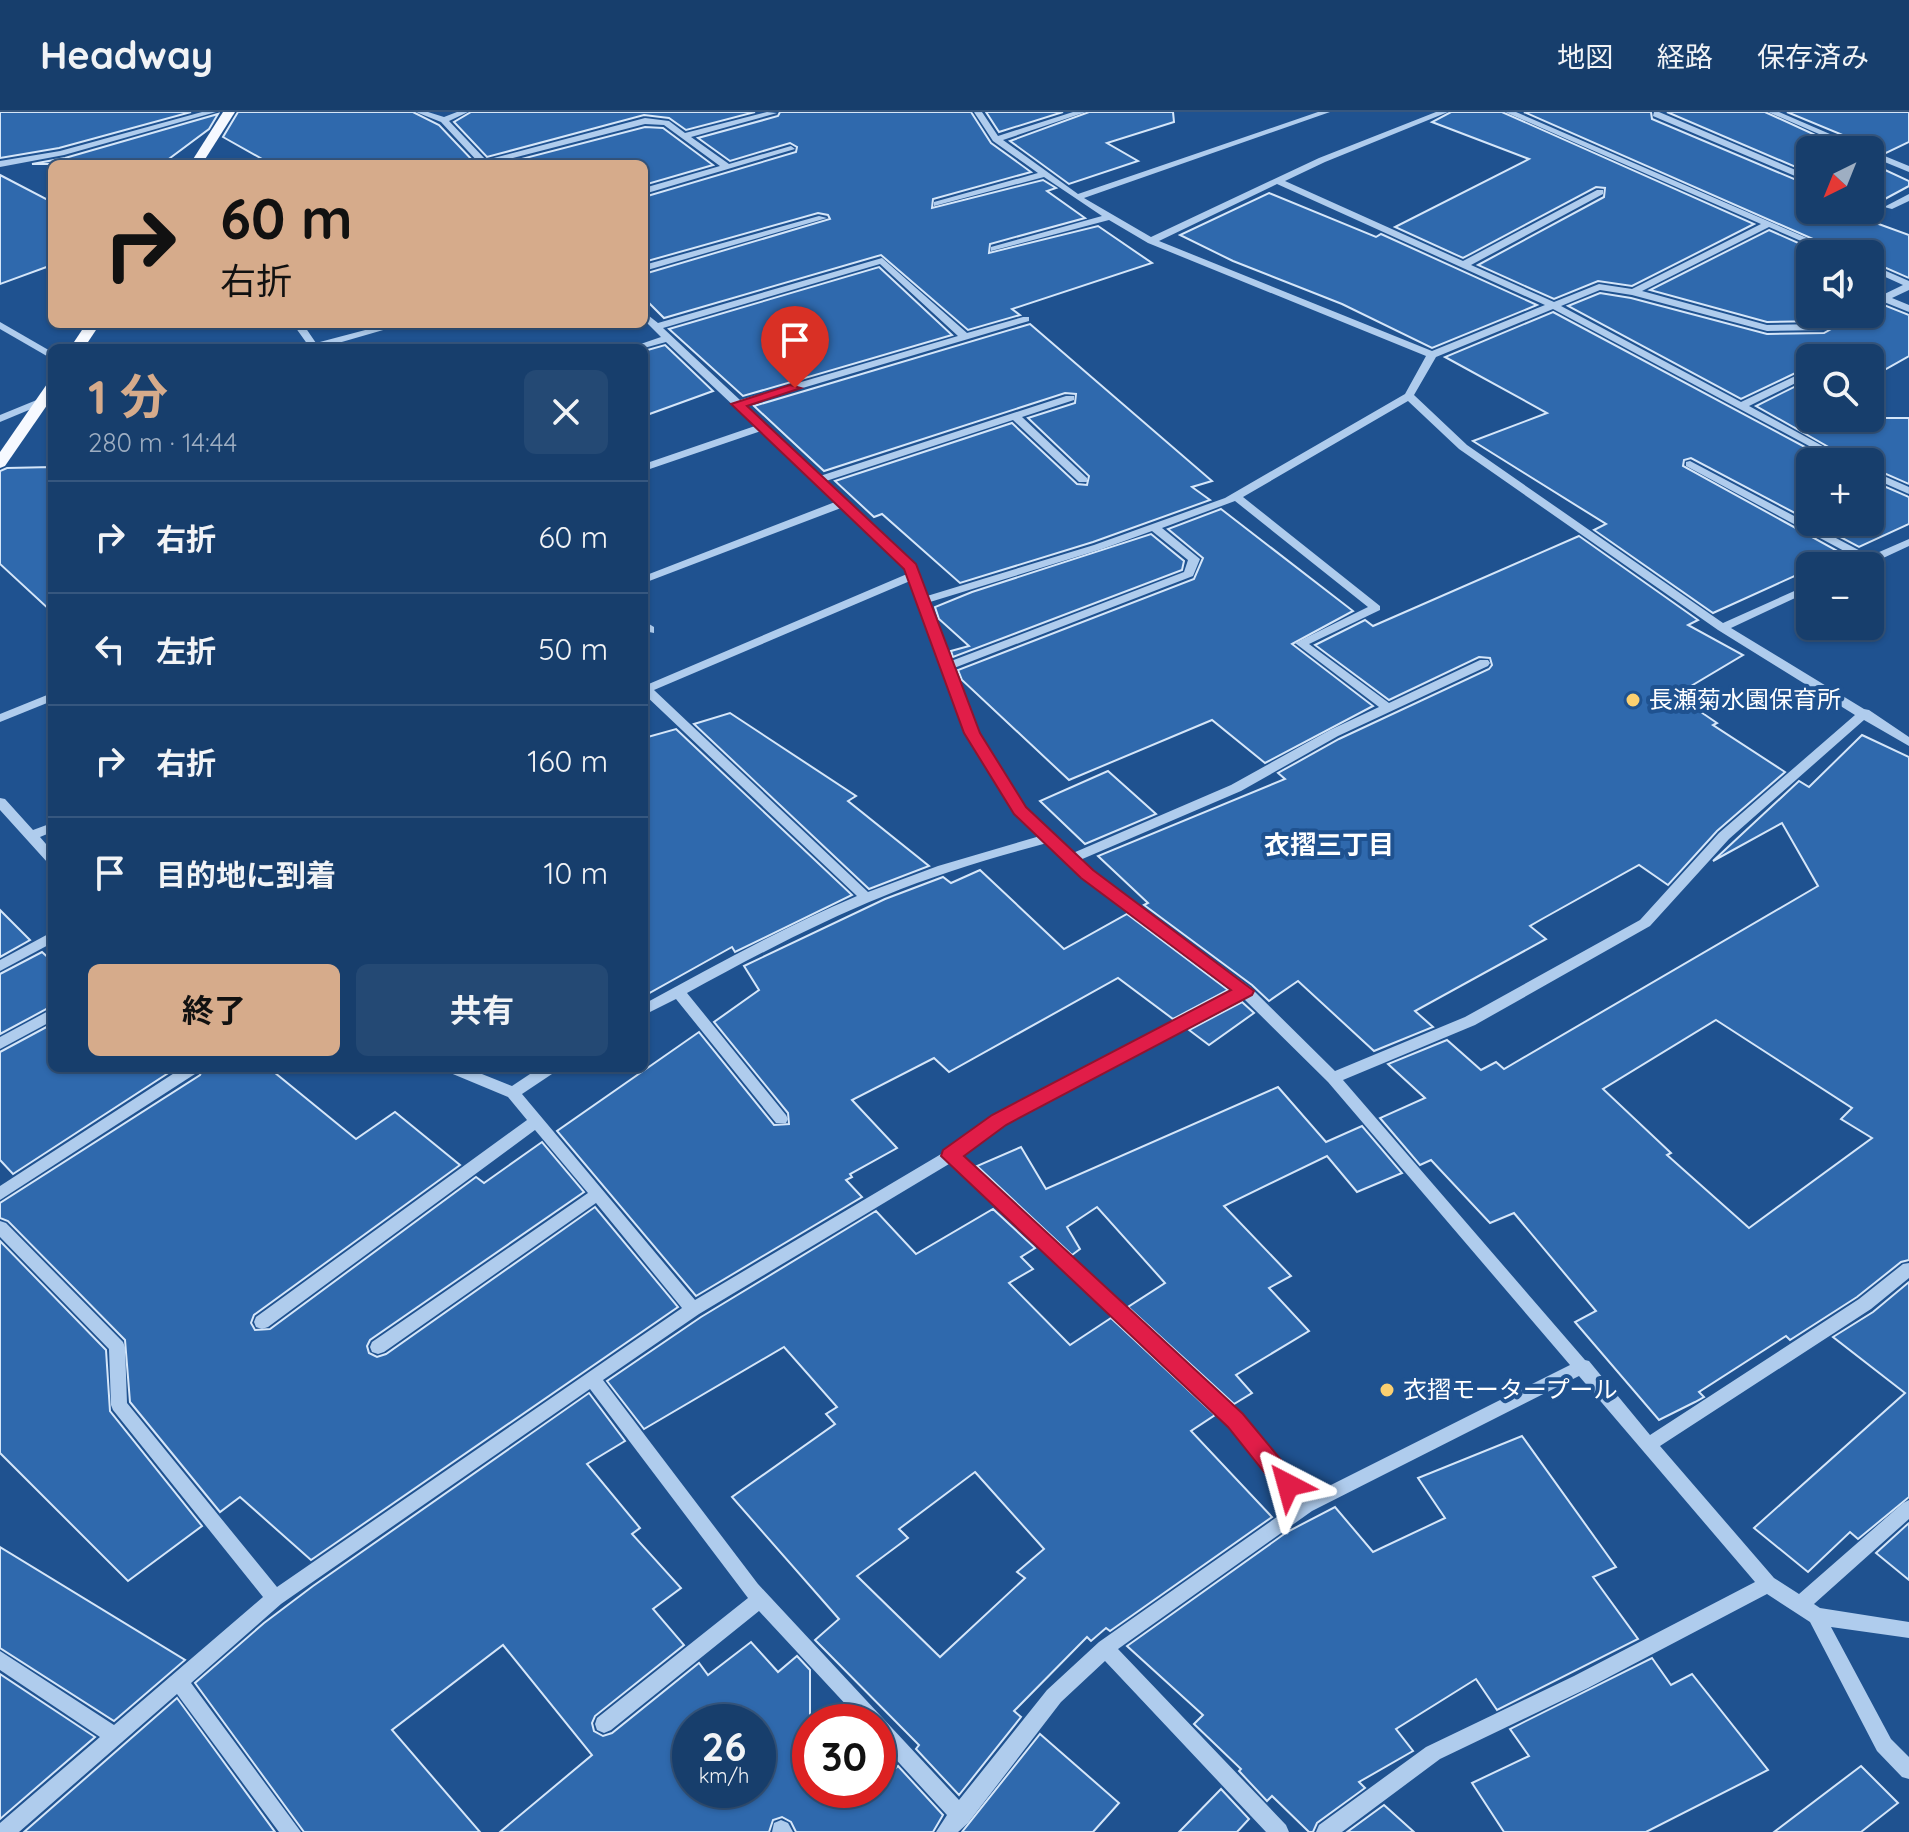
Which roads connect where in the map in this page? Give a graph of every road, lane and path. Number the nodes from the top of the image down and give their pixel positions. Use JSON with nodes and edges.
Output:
{"nodes":[{"id":1,"x":212,"y":112,"type":"edge"},
{"id":2,"x":229,"y":112,"type":"edge"},
{"id":3,"x":420,"y":112,"type":"edge"},
{"id":4,"x":464,"y":112,"type":"edge"},
{"id":5,"x":978,"y":112,"type":"edge"},
{"id":6,"x":1082,"y":112,"type":"edge"},
{"id":7,"x":1326,"y":112,"type":"edge"},
{"id":8,"x":1444,"y":112,"type":"edge"},
{"id":9,"x":1509,"y":112,"type":"edge"},
{"id":10,"x":1772,"y":112,"type":"edge"},
{"id":11,"x":773,"y":113,"type":"edge"},
{"id":12,"x":1656,"y":114,"type":"dead end"},
{"id":13,"x":444,"y":120,"type":"junction"},
{"id":14,"x":684,"y":136,"type":"junction"},
{"id":15,"x":1828,"y":136,"type":"edge"},
{"id":16,"x":996,"y":139,"type":"junction"},
{"id":17,"x":791,"y":149,"type":"dead end"},
{"id":18,"x":1884,"y":159,"type":"edge"},
{"id":19,"x":199,"y":160,"type":"edge"},
{"id":20,"x":480,"y":160,"type":"edge"},
{"id":21,"x":499,"y":160,"type":"edge"},
{"id":22,"x":0,"y":164,"type":"edge"},
{"id":23,"x":727,"y":167,"type":"junction"},
{"id":24,"x":1909,"y":169,"type":"edge"},
{"id":25,"x":1796,"y":173,"type":"edge"},
{"id":26,"x":1046,"y":174,"type":"junction"},
{"id":27,"x":1277,"y":181,"type":"junction"},
{"id":28,"x":648,"y":190,"type":"edge"},
{"id":29,"x":1600,"y":192,"type":"dead end"},
{"id":30,"x":1077,"y":197,"type":"junction"},
{"id":31,"x":1909,"y":197,"type":"edge"},
{"id":32,"x":937,"y":204,"type":"dead end"},
{"id":33,"x":1889,"y":207,"type":"dead end"},
{"id":34,"x":1109,"y":217,"type":"junction"},
{"id":35,"x":822,"y":218,"type":"dead end"},
{"id":36,"x":1768,"y":224,"type":"junction"},
{"id":37,"x":1806,"y":240,"type":"edge"},
{"id":38,"x":1151,"y":241,"type":"junction"},
{"id":39,"x":994,"y":249,"type":"dead end"},
{"id":40,"x":1463,"y":265,"type":"junction"},
{"id":41,"x":648,"y":267,"type":"edge"},
{"id":42,"x":1884,"y":273,"type":"edge"},
{"id":43,"x":1909,"y":285,"type":"edge"},
{"id":44,"x":1633,"y":292,"type":"junction"},
{"id":45,"x":1884,"y":298,"type":"edge"},
{"id":46,"x":1884,"y":298,"type":"edge"},
{"id":47,"x":1552,"y":305,"type":"junction"},
{"id":48,"x":1909,"y":309,"type":"edge"},
{"id":49,"x":648,"y":319,"type":"edge"},
{"id":50,"x":1026,"y":319,"type":"dead end"},
{"id":51,"x":0,"y":325,"type":"edge"},
{"id":52,"x":656,"y":327,"type":"junction"},
{"id":53,"x":1796,"y":327,"type":"edge"},
{"id":54,"x":384,"y":328,"type":"edge"},
{"id":55,"x":965,"y":337,"type":"junction"},
{"id":56,"x":668,"y":338,"type":"junction"},
{"id":57,"x":323,"y":344,"type":"edge"},
{"id":58,"x":648,"y":344,"type":"edge"},
{"id":59,"x":48,"y":354,"type":"edge"},
{"id":60,"x":1432,"y":355,"type":"junction"},
{"id":61,"x":1796,"y":379,"type":"edge"},
{"id":62,"x":48,"y":394,"type":"edge"},
{"id":63,"x":1409,"y":396,"type":"junction"},
{"id":64,"x":1070,"y":398,"type":"dead end"},
{"id":65,"x":738,"y":404,"type":"junction"},
{"id":66,"x":1740,"y":406,"type":"junction"},
{"id":67,"x":1015,"y":416,"type":"junction"},
{"id":68,"x":0,"y":419,"type":"edge"},
{"id":69,"x":763,"y":427,"type":"junction"},
{"id":70,"x":1820,"y":448,"type":"edge"},
{"id":71,"x":0,"y":463,"type":"edge"},
{"id":72,"x":1690,"y":464,"type":"dead end"},
{"id":73,"x":648,"y":467,"type":"edge"},
{"id":74,"x":1884,"y":479,"type":"edge"},
{"id":75,"x":819,"y":480,"type":"junction"},
{"id":76,"x":1083,"y":480,"type":"dead end"},
{"id":77,"x":1909,"y":491,"type":"edge"},
{"id":78,"x":1235,"y":496,"type":"junction"},
{"id":79,"x":843,"y":503,"type":"junction"},
{"id":80,"x":1154,"y":527,"type":"junction"},
{"id":81,"x":1909,"y":542,"type":"edge"},
{"id":82,"x":1855,"y":552,"type":"edge"},
{"id":83,"x":1884,"y":554,"type":"edge"},
{"id":84,"x":914,"y":575,"type":"junction"},
{"id":85,"x":648,"y":578,"type":"edge"},
{"id":86,"x":1796,"y":594,"type":"edge"},
{"id":87,"x":925,"y":600,"type":"junction"},
{"id":88,"x":1722,"y":628,"type":"junction"},
{"id":89,"x":1484,"y":663,"type":"dead end"},
{"id":90,"x":949,"y":666,"type":"junction"},
{"id":91,"x":648,"y":688,"type":"edge"},
{"id":92,"x":648,"y":692,"type":"edge"},
{"id":93,"x":48,"y":699,"type":"edge"},
{"id":94,"x":1388,"y":708,"type":"junction"},
{"id":95,"x":1865,"y":713,"type":"junction"},
{"id":96,"x":0,"y":718,"type":"edge"},
{"id":97,"x":1909,"y":742,"type":"edge"},
{"id":98,"x":0,"y":802,"type":"edge"},
{"id":99,"x":48,"y":829,"type":"edge"},
{"id":100,"x":31,"y":836,"type":"junction"},
{"id":101,"x":1049,"y":838,"type":"junction"},
{"id":102,"x":48,"y":855,"type":"edge"},
{"id":103,"x":1071,"y":859,"type":"junction"},
{"id":104,"x":867,"y":898,"type":"junction"},
{"id":105,"x":48,"y":939,"type":"edge"},
{"id":106,"x":0,"y":966,"type":"edge"},
{"id":107,"x":678,"y":991,"type":"junction"},
{"id":108,"x":1245,"y":991,"type":"junction"},
{"id":109,"x":648,"y":1008,"type":"edge"},
{"id":110,"x":48,"y":1016,"type":"edge"},
{"id":111,"x":0,"y":1044,"type":"edge"},
{"id":112,"x":187,"y":1072,"type":"edge"},
{"id":113,"x":463,"y":1072,"type":"edge"},
{"id":114,"x":544,"y":1072,"type":"edge"},
{"id":115,"x":1333,"y":1078,"type":"junction"},
{"id":116,"x":513,"y":1093,"type":"junction"},
{"id":117,"x":781,"y":1119,"type":"dead end"},
{"id":118,"x":537,"y":1121,"type":"junction"},
{"id":119,"x":950,"y":1156,"type":"junction"},
{"id":120,"x":0,"y":1194,"type":"edge"},
{"id":121,"x":598,"y":1194,"type":"junction"},
{"id":122,"x":0,"y":1227,"type":"edge"},
{"id":123,"x":1909,"y":1269,"type":"edge"},
{"id":124,"x":693,"y":1309,"type":"junction"},
{"id":125,"x":262,"y":1322,"type":"dead end"},
{"id":126,"x":378,"y":1347,"type":"dead end"},
{"id":127,"x":1583,"y":1366,"type":"junction"},
{"id":128,"x":592,"y":1379,"type":"junction"},
{"id":129,"x":1650,"y":1444,"type":"junction"},
{"id":130,"x":1306,"y":1506,"type":"junction"},
{"id":131,"x":1909,"y":1508,"type":"edge"},
{"id":132,"x":1768,"y":1584,"type":"junction"},
{"id":133,"x":275,"y":1598,"type":"junction"},
{"id":134,"x":760,"y":1599,"type":"junction"},
{"id":135,"x":1800,"y":1605,"type":"junction"},
{"id":136,"x":1816,"y":1616,"type":"junction"},
{"id":137,"x":1909,"y":1630,"type":"edge"},
{"id":138,"x":1105,"y":1648,"type":"junction"},
{"id":139,"x":0,"y":1660,"type":"edge"},
{"id":140,"x":179,"y":1682,"type":"junction"},
{"id":141,"x":857,"y":1704,"type":"edge"},
{"id":142,"x":604,"y":1724,"type":"dead end"},
{"id":143,"x":115,"y":1736,"type":"junction"},
{"id":144,"x":896,"y":1746,"type":"edge"},
{"id":145,"x":1909,"y":1770,"type":"edge"},
{"id":146,"x":961,"y":1816,"type":"junction"},
{"id":147,"x":4,"y":1832,"type":"edge"},
{"id":148,"x":291,"y":1832,"type":"edge"},
{"id":149,"x":946,"y":1832,"type":"edge"},
{"id":150,"x":1279,"y":1832,"type":"edge"},
{"id":151,"x":1326,"y":1832,"type":"edge"}],
"edges":[{"from":1,"to":22,"type":"street"},
{"from":2,"to":19,"type":"main road"},
{"from":3,"to":13,"type":"street"},
{"from":4,"to":13,"type":"street"},
{"from":5,"to":16,"type":"street"},
{"from":6,"to":16,"type":"street"},
{"from":7,"to":30,"type":"street"},
{"from":8,"to":27,"type":"street"},
{"from":9,"to":36,"type":"street"},
{"from":10,"to":15,"type":"street"},
{"from":11,"to":14,"type":"street"},
{"from":12,"to":25,"type":"street"},
{"from":13,"to":20,"type":"street"},
{"from":14,"to":21,"type":"street"},
{"from":14,"to":23,"type":"street"},
{"from":16,"to":26,"type":"street"},
{"from":17,"to":23,"type":"street"},
{"from":18,"to":24,"type":"street"},
{"from":23,"to":28,"type":"street"},
{"from":26,"to":30,"type":"street"},
{"from":26,"to":32,"type":"street"},
{"from":27,"to":38,"type":"street"},
{"from":27,"to":40,"type":"street"},
{"from":29,"to":40,"type":"street"},
{"from":30,"to":34,"type":"street"},
{"from":31,"to":33,"type":"street"},
{"from":34,"to":38,"type":"street"},
{"from":34,"to":39,"type":"street"},
{"from":35,"to":41,"type":"street"},
{"from":36,"to":37,"type":"street"},
{"from":36,"to":44,"type":"street"},
{"from":38,"to":60,"type":"street"},
{"from":40,"to":47,"type":"street"},
{"from":42,"to":43,"type":"street"},
{"from":43,"to":45,"type":"street"},
{"from":44,"to":47,"type":"street"},
{"from":44,"to":53,"type":"street"},
{"from":46,"to":48,"type":"street"},
{"from":47,"to":60,"type":"street"},
{"from":47,"to":66,"type":"street"},
{"from":49,"to":52,"type":"street"},
{"from":50,"to":55,"type":"street"},
{"from":51,"to":59,"type":"street"},
{"from":52,"to":55,"type":"street"},
{"from":52,"to":56,"type":"street"},
{"from":54,"to":57,"type":"street"},
{"from":55,"to":65,"type":"street"},
{"from":56,"to":58,"type":"street"},
{"from":56,"to":65,"type":"street"},
{"from":60,"to":63,"type":"street"},
{"from":61,"to":66,"type":"street"},
{"from":62,"to":68,"type":"street"},
{"from":62,"to":71,"type":"main road"},
{"from":63,"to":78,"type":"street"},
{"from":63,"to":88,"type":"street"},
{"from":64,"to":67,"type":"street"},
{"from":65,"to":69,"type":"street"},
{"from":66,"to":70,"type":"street"},
{"from":67,"to":75,"type":"street"},
{"from":67,"to":76,"type":"street"},
{"from":69,"to":73,"type":"street"},
{"from":69,"to":75,"type":"street"},
{"from":72,"to":82,"type":"street"},
{"from":74,"to":77,"type":"street"},
{"from":75,"to":79,"type":"street"},
{"from":78,"to":80,"type":"street"},
{"from":78,"to":94,"type":"street"},
{"from":79,"to":84,"type":"street"},
{"from":79,"to":85,"type":"street"},
{"from":80,"to":87,"type":"street"},
{"from":80,"to":90,"type":"street"},
{"from":81,"to":83,"type":"street"},
{"from":84,"to":87,"type":"street"},
{"from":84,"to":91,"type":"street"},
{"from":86,"to":88,"type":"street"},
{"from":87,"to":90,"type":"street"},
{"from":88,"to":95,"type":"street"},
{"from":89,"to":94,"type":"street"},
{"from":90,"to":101,"type":"street"},
{"from":92,"to":104,"type":"street"},
{"from":93,"to":96,"type":"street"},
{"from":94,"to":103,"type":"street"},
{"from":95,"to":97,"type":"street"},
{"from":95,"to":115,"type":"street"},
{"from":98,"to":100,"type":"street"},
{"from":99,"to":100,"type":"street"},
{"from":100,"to":102,"type":"street"},
{"from":101,"to":103,"type":"street"},
{"from":101,"to":104,"type":"street"},
{"from":103,"to":108,"type":"street"},
{"from":104,"to":107,"type":"street"},
{"from":105,"to":106,"type":"street"},
{"from":107,"to":109,"type":"street"},
{"from":107,"to":117,"type":"street"},
{"from":108,"to":115,"type":"street"},
{"from":108,"to":119,"type":"street"},
{"from":110,"to":111,"type":"street"},
{"from":112,"to":120,"type":"street"},
{"from":113,"to":116,"type":"street"},
{"from":114,"to":116,"type":"street"},
{"from":115,"to":127,"type":"street"},
{"from":116,"to":118,"type":"street"},
{"from":118,"to":121,"type":"street"},
{"from":118,"to":125,"type":"street"},
{"from":119,"to":124,"type":"street"},
{"from":119,"to":130,"type":"street"},
{"from":121,"to":124,"type":"street"},
{"from":121,"to":126,"type":"street"},
{"from":122,"to":133,"type":"street"},
{"from":123,"to":129,"type":"street"},
{"from":124,"to":128,"type":"street"},
{"from":127,"to":129,"type":"street"},
{"from":127,"to":130,"type":"street"},
{"from":128,"to":133,"type":"street"},
{"from":128,"to":134,"type":"street"},
{"from":129,"to":132,"type":"street"},
{"from":130,"to":138,"type":"street"},
{"from":131,"to":135,"type":"street"},
{"from":132,"to":135,"type":"street"},
{"from":132,"to":151,"type":"street"},
{"from":133,"to":140,"type":"street"},
{"from":134,"to":141,"type":"street"},
{"from":134,"to":142,"type":"street"},
{"from":135,"to":136,"type":"street"},
{"from":136,"to":137,"type":"street"},
{"from":136,"to":145,"type":"street"},
{"from":138,"to":146,"type":"street"},
{"from":138,"to":150,"type":"street"},
{"from":139,"to":143,"type":"street"},
{"from":140,"to":143,"type":"street"},
{"from":140,"to":148,"type":"street"},
{"from":143,"to":147,"type":"street"},
{"from":144,"to":146,"type":"street"},
{"from":146,"to":149,"type":"street"}]}
